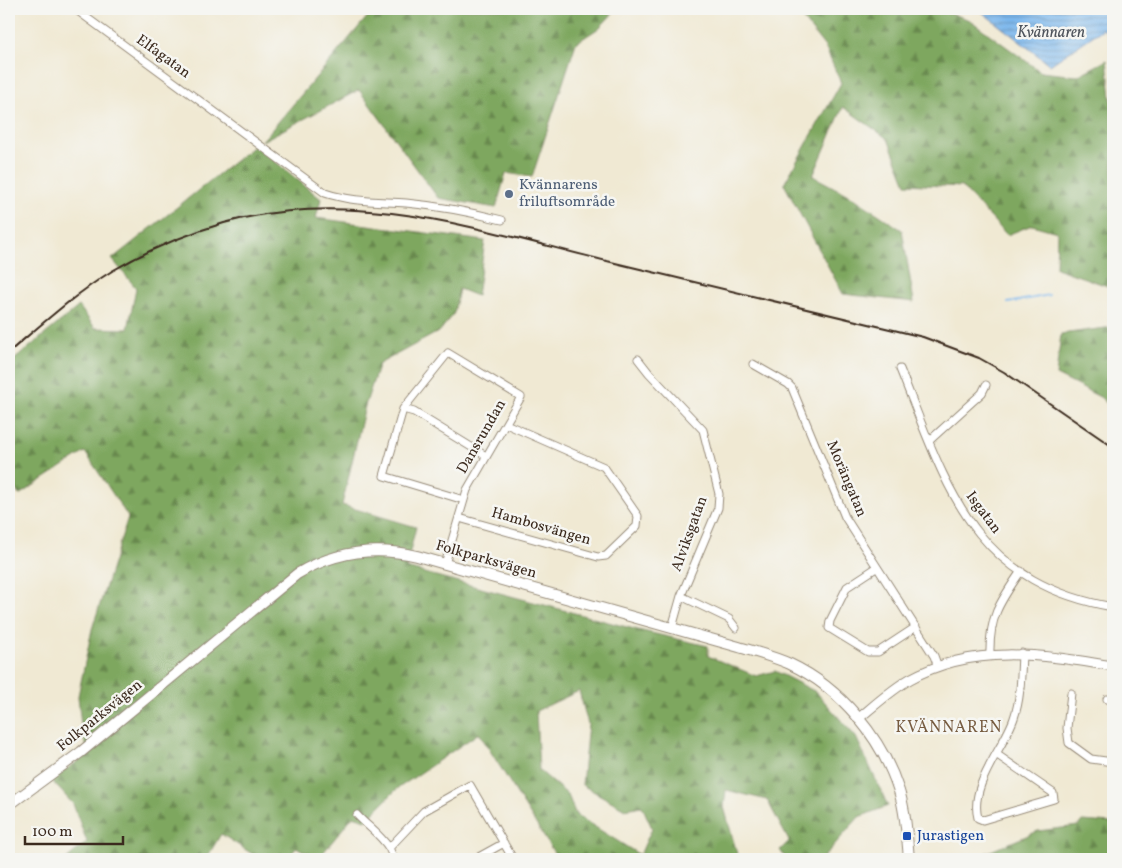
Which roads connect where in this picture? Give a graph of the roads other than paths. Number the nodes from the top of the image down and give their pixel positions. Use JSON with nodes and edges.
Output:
{"nodes":[{"id":1,"x":76,"y":9,"type":"edge"},
{"id":2,"x":502,"y":220,"type":"dead end"},
{"id":3,"x":638,"y":359,"type":"dead end"},
{"id":4,"x":753,"y":364,"type":"dead end"},
{"id":5,"x":900,"y":369,"type":"dead end"},
{"id":6,"x":986,"y":385,"type":"dead end"},
{"id":7,"x":403,"y":409,"type":"junction"},
{"id":8,"x":506,"y":424,"type":"junction"},
{"id":9,"x":929,"y":441,"type":"junction"},
{"id":10,"x":486,"y":456,"type":"junction"},
{"id":11,"x":464,"y":500,"type":"junction"},
{"id":12,"x":458,"y":518,"type":"junction"},
{"id":13,"x":445,"y":564,"type":"junction"},
{"id":14,"x":876,"y":568,"type":"junction"},
{"id":15,"x":1021,"y":571,"type":"junction"},
{"id":16,"x":682,"y":596,"type":"junction"},
{"id":17,"x":1113,"y":607,"type":"edge"},
{"id":18,"x":916,"y":627,"type":"junction"},
{"id":19,"x":672,"y":628,"type":"junction"},
{"id":20,"x":736,"y":628,"type":"dead end"},
{"id":21,"x":1022,"y":654,"type":"junction"},
{"id":22,"x":990,"y":655,"type":"junction"},
{"id":23,"x":1113,"y":666,"type":"edge"},
{"id":24,"x":938,"y":667,"type":"junction"},
{"id":25,"x":1071,"y":693,"type":"dead end"},
{"id":26,"x":858,"y":719,"type":"junction"},
{"id":27,"x":996,"y":754,"type":"junction"},
{"id":28,"x":1113,"y":762,"type":"edge"},
{"id":29,"x":9,"y":805,"type":"edge"},
{"id":30,"x":357,"y":815,"type":"dead end"},
{"id":31,"x":504,"y":843,"type":"junction"},
{"id":32,"x":389,"y":848,"type":"junction"},
{"id":33,"x":394,"y":859,"type":"edge"},
{"id":34,"x":475,"y":859,"type":"edge"},
{"id":35,"x":513,"y":859,"type":"edge"},
{"id":36,"x":909,"y":859,"type":"edge"}],
"edges":[{"from":1,"to":2,"type":"street","name":"Elfagatan"},
{"from":3,"to":16,"type":"street","name":"Alviksgatan"},
{"from":4,"to":14,"type":"street","name":"Morängatan"},
{"from":5,"to":9,"type":"street","name":"Isgatan"},
{"from":6,"to":9,"type":"street"},
{"from":7,"to":8,"type":"street","name":"Dansrundan"},
{"from":7,"to":10,"type":"street"},
{"from":7,"to":11,"type":"street","name":"Dansrundan"},
{"from":8,"to":10,"type":"street","name":"Dansrundan"},
{"from":8,"to":12,"type":"street","name":"Hambosvängen"},
{"from":9,"to":15,"type":"street","name":"Isgatan"},
{"from":10,"to":11,"type":"street","name":"Dansrundan"},
{"from":11,"to":12,"type":"street","name":"Dansrundan"},
{"from":12,"to":13,"type":"street","name":"Dansrundan"},
{"from":13,"to":19,"type":"main road","name":"Folkparksvägen"},
{"from":13,"to":29,"type":"main road","name":"Folkparksvägen"},
{"from":14,"to":18,"type":"street","name":"Morängatan"},
{"from":14,"to":18,"type":"street"},
{"from":15,"to":17,"type":"street","name":"Isgatan"},
{"from":15,"to":22,"type":"street"},
{"from":16,"to":19,"type":"street","name":"Alviksgatan"},
{"from":16,"to":20,"type":"street","name":"Alviksgatan"},
{"from":18,"to":24,"type":"street","name":"Morängatan"},
{"from":19,"to":26,"type":"main road","name":"Folkparksvägen"},
{"from":21,"to":22,"type":"street"},
{"from":21,"to":23,"type":"street"},
{"from":21,"to":27,"type":"street"},
{"from":22,"to":24,"type":"street"},
{"from":24,"to":26,"type":"street"},
{"from":25,"to":28,"type":"street"},
{"from":26,"to":36,"type":"main road","name":"Folkparksvägen"},
{"from":27,"to":27,"type":"street"},
{"from":30,"to":32,"type":"street"},
{"from":31,"to":32,"type":"street"},
{"from":31,"to":34,"type":"street"},
{"from":31,"to":35,"type":"street"},
{"from":32,"to":33,"type":"street"}]}
